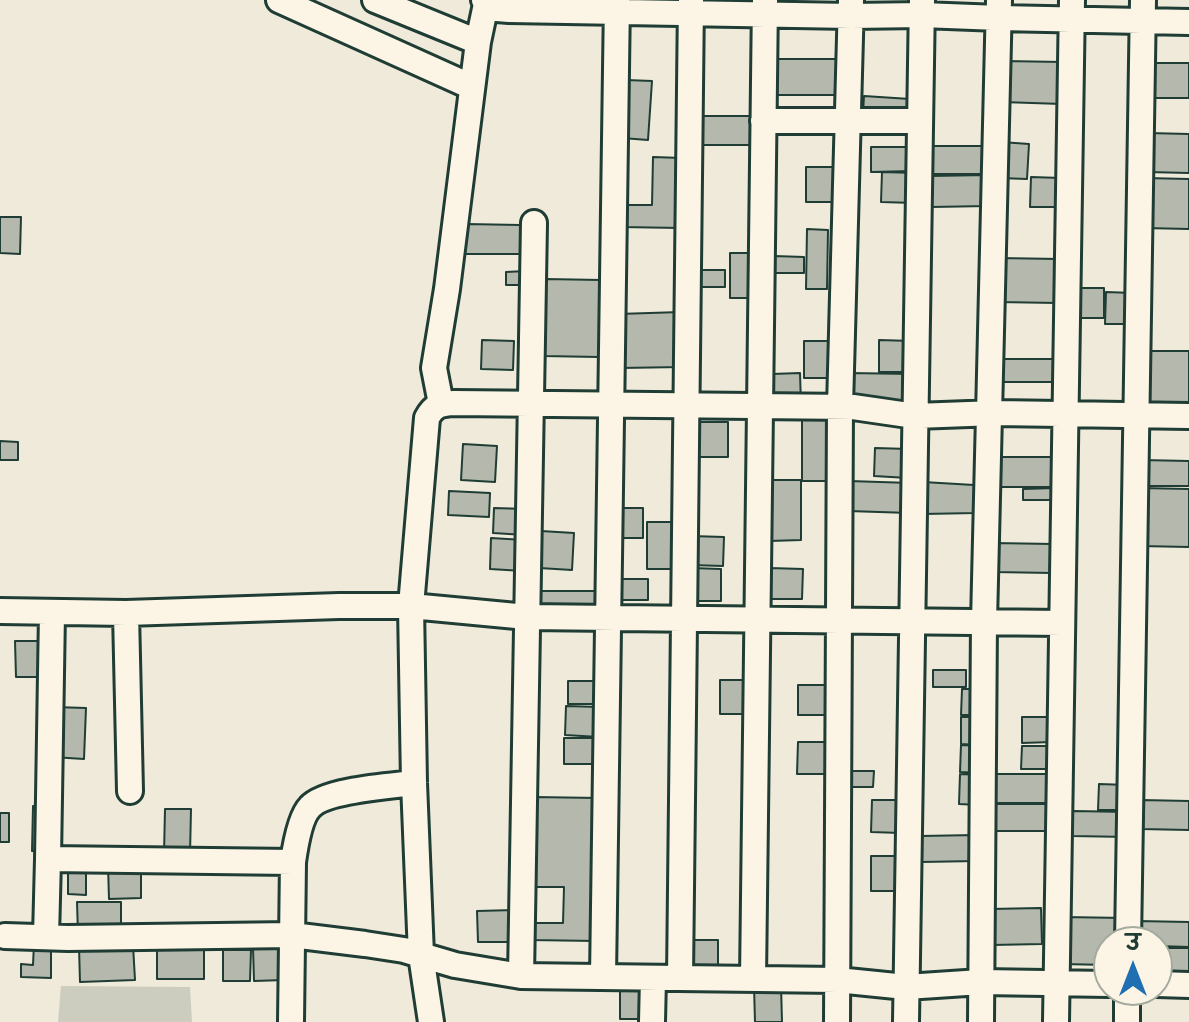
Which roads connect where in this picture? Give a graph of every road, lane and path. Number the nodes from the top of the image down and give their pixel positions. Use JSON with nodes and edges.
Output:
{"nodes":[{"id":1,"x":279,"y":0,"type":"edge"},
{"id":2,"x":375,"y":0,"type":"edge"},
{"id":3,"x":485,"y":2,"type":"edge"},
{"id":4,"x":617,"y":6,"type":"edge"},
{"id":5,"x":690,"y":7,"type":"edge"},
{"id":6,"x":765,"y":7,"type":"edge"},
{"id":7,"x":922,"y":7,"type":"edge"},
{"id":8,"x":851,"y":8,"type":"edge"},
{"id":9,"x":999,"y":9,"type":"edge"},
{"id":10,"x":1072,"y":10,"type":"edge"},
{"id":11,"x":1142,"y":10,"type":"edge"},
{"id":12,"x":1189,"y":22,"type":"edge"},
{"id":13,"x":478,"y":42,"type":"junction"},
{"id":14,"x":472,"y":87,"type":"junction"},
{"id":15,"x":763,"y":121,"type":"junction"},
{"id":16,"x":848,"y":121,"type":"junction"},
{"id":17,"x":919,"y":121,"type":"junction"},
{"id":18,"x":534,"y":223,"type":"dead end"},
{"id":19,"x":441,"y":404,"type":"junction"},
{"id":20,"x":531,"y":404,"type":"junction"},
{"id":21,"x":611,"y":405,"type":"junction"},
{"id":22,"x":686,"y":405,"type":"junction"},
{"id":23,"x":760,"y":406,"type":"junction"},
{"id":24,"x":840,"y":407,"type":"junction"},
{"id":25,"x":988,"y":413,"type":"junction"},
{"id":26,"x":1066,"y":414,"type":"junction"},
{"id":27,"x":1136,"y":415,"type":"junction"},
{"id":28,"x":915,"y":416,"type":"junction"},
{"id":29,"x":1189,"y":416,"type":"edge"},
{"id":30,"x":411,"y":606,"type":"junction"},
{"id":31,"x":0,"y":611,"type":"edge"},
{"id":32,"x":52,"y":612,"type":"junction"},
{"id":33,"x":126,"y":613,"type":"junction"},
{"id":34,"x":527,"y":617,"type":"junction"},
{"id":35,"x":608,"y":618,"type":"junction"},
{"id":36,"x":684,"y":619,"type":"junction"},
{"id":37,"x":758,"y":620,"type":"junction"},
{"id":38,"x":839,"y":621,"type":"junction"},
{"id":39,"x":911,"y":621,"type":"junction"},
{"id":40,"x":984,"y":622,"type":"junction"},
{"id":41,"x":1062,"y":623,"type":"junction"},
{"id":42,"x":414,"y":783,"type":"junction"},
{"id":43,"x":130,"y":791,"type":"dead end"},
{"id":44,"x":48,"y":859,"type":"junction"},
{"id":45,"x":293,"y":862,"type":"junction"},
{"id":46,"x":1128,"y":926,"type":"edge"},
{"id":47,"x":292,"y":935,"type":"junction"},
{"id":48,"x":5,"y":936,"type":"dead end"},
{"id":49,"x":46,"y":937,"type":"junction"},
{"id":50,"x":421,"y":955,"type":"junction"},
{"id":51,"x":521,"y":976,"type":"junction"},
{"id":52,"x":603,"y":977,"type":"junction"},
{"id":53,"x":653,"y":978,"type":"junction"},
{"id":54,"x":680,"y":978,"type":"junction"},
{"id":55,"x":753,"y":979,"type":"junction"},
{"id":56,"x":837,"y":980,"type":"junction"},
{"id":57,"x":981,"y":982,"type":"junction"},
{"id":58,"x":1056,"y":983,"type":"junction"},
{"id":59,"x":1093,"y":984,"type":"edge"},
{"id":60,"x":906,"y":987,"type":"junction"},
{"id":61,"x":291,"y":1022,"type":"edge"},
{"id":62,"x":431,"y":1022,"type":"edge"},
{"id":63,"x":652,"y":1022,"type":"edge"},
{"id":64,"x":837,"y":1022,"type":"edge"},
{"id":65,"x":906,"y":1022,"type":"edge"},
{"id":66,"x":981,"y":1022,"type":"edge"},
{"id":67,"x":1056,"y":1022,"type":"edge"}],
"edges":[{"from":1,"to":14,"type":"street"},
{"from":2,"to":13,"type":"street"},
{"from":3,"to":4,"type":"street"},
{"from":3,"to":13,"type":"street"},
{"from":4,"to":5,"type":"street"},
{"from":4,"to":21,"type":"street"},
{"from":5,"to":6,"type":"street"},
{"from":5,"to":22,"type":"street"},
{"from":6,"to":8,"type":"street"},
{"from":6,"to":15,"type":"street"},
{"from":7,"to":8,"type":"street"},
{"from":7,"to":9,"type":"street"},
{"from":7,"to":17,"type":"street"},
{"from":8,"to":16,"type":"street"},
{"from":9,"to":10,"type":"street"},
{"from":9,"to":25,"type":"street"},
{"from":10,"to":11,"type":"street"},
{"from":10,"to":26,"type":"street"},
{"from":11,"to":12,"type":"street"},
{"from":11,"to":27,"type":"street"},
{"from":13,"to":14,"type":"street"},
{"from":14,"to":19,"type":"street"},
{"from":15,"to":16,"type":"street"},
{"from":15,"to":23,"type":"street"},
{"from":16,"to":17,"type":"street"},
{"from":16,"to":24,"type":"street"},
{"from":17,"to":28,"type":"street"},
{"from":18,"to":20,"type":"street"},
{"from":19,"to":20,"type":"street"},
{"from":19,"to":30,"type":"street"},
{"from":20,"to":21,"type":"street"},
{"from":20,"to":34,"type":"street"},
{"from":21,"to":22,"type":"street"},
{"from":21,"to":35,"type":"street"},
{"from":22,"to":23,"type":"street"},
{"from":22,"to":36,"type":"street"},
{"from":23,"to":24,"type":"street"},
{"from":23,"to":37,"type":"street"},
{"from":24,"to":28,"type":"street"},
{"from":24,"to":38,"type":"street"},
{"from":25,"to":26,"type":"street"},
{"from":25,"to":28,"type":"street"},
{"from":25,"to":40,"type":"street"},
{"from":26,"to":27,"type":"street"},
{"from":26,"to":41,"type":"street"},
{"from":27,"to":29,"type":"street"},
{"from":27,"to":46,"type":"street"},
{"from":28,"to":39,"type":"street"},
{"from":30,"to":33,"type":"street"},
{"from":30,"to":34,"type":"street"},
{"from":30,"to":42,"type":"street"},
{"from":31,"to":32,"type":"street"},
{"from":32,"to":33,"type":"street"},
{"from":32,"to":44,"type":"street"},
{"from":33,"to":43,"type":"street"},
{"from":34,"to":35,"type":"street"},
{"from":34,"to":51,"type":"street"},
{"from":35,"to":36,"type":"street"},
{"from":35,"to":52,"type":"street"},
{"from":36,"to":37,"type":"street"},
{"from":36,"to":54,"type":"street"},
{"from":37,"to":38,"type":"street"},
{"from":37,"to":55,"type":"street"},
{"from":38,"to":39,"type":"street"},
{"from":38,"to":56,"type":"street"},
{"from":39,"to":40,"type":"street"},
{"from":39,"to":60,"type":"street"},
{"from":40,"to":41,"type":"street"},
{"from":40,"to":57,"type":"street"},
{"from":41,"to":58,"type":"street"},
{"from":42,"to":45,"type":"street"},
{"from":42,"to":50,"type":"street"},
{"from":44,"to":45,"type":"street"},
{"from":44,"to":49,"type":"street"},
{"from":45,"to":47,"type":"street"},
{"from":47,"to":49,"type":"street"},
{"from":47,"to":50,"type":"street"},
{"from":47,"to":61,"type":"street"},
{"from":48,"to":49,"type":"street"},
{"from":50,"to":51,"type":"street"},
{"from":50,"to":62,"type":"street"},
{"from":51,"to":52,"type":"street"},
{"from":52,"to":53,"type":"street"},
{"from":53,"to":54,"type":"street"},
{"from":53,"to":63,"type":"street"},
{"from":54,"to":55,"type":"street"},
{"from":55,"to":56,"type":"street"},
{"from":56,"to":60,"type":"street"},
{"from":56,"to":64,"type":"street"},
{"from":57,"to":58,"type":"street"},
{"from":57,"to":60,"type":"street"},
{"from":57,"to":66,"type":"street"},
{"from":58,"to":59,"type":"street"},
{"from":58,"to":67,"type":"street"},
{"from":60,"to":65,"type":"street"}]}
